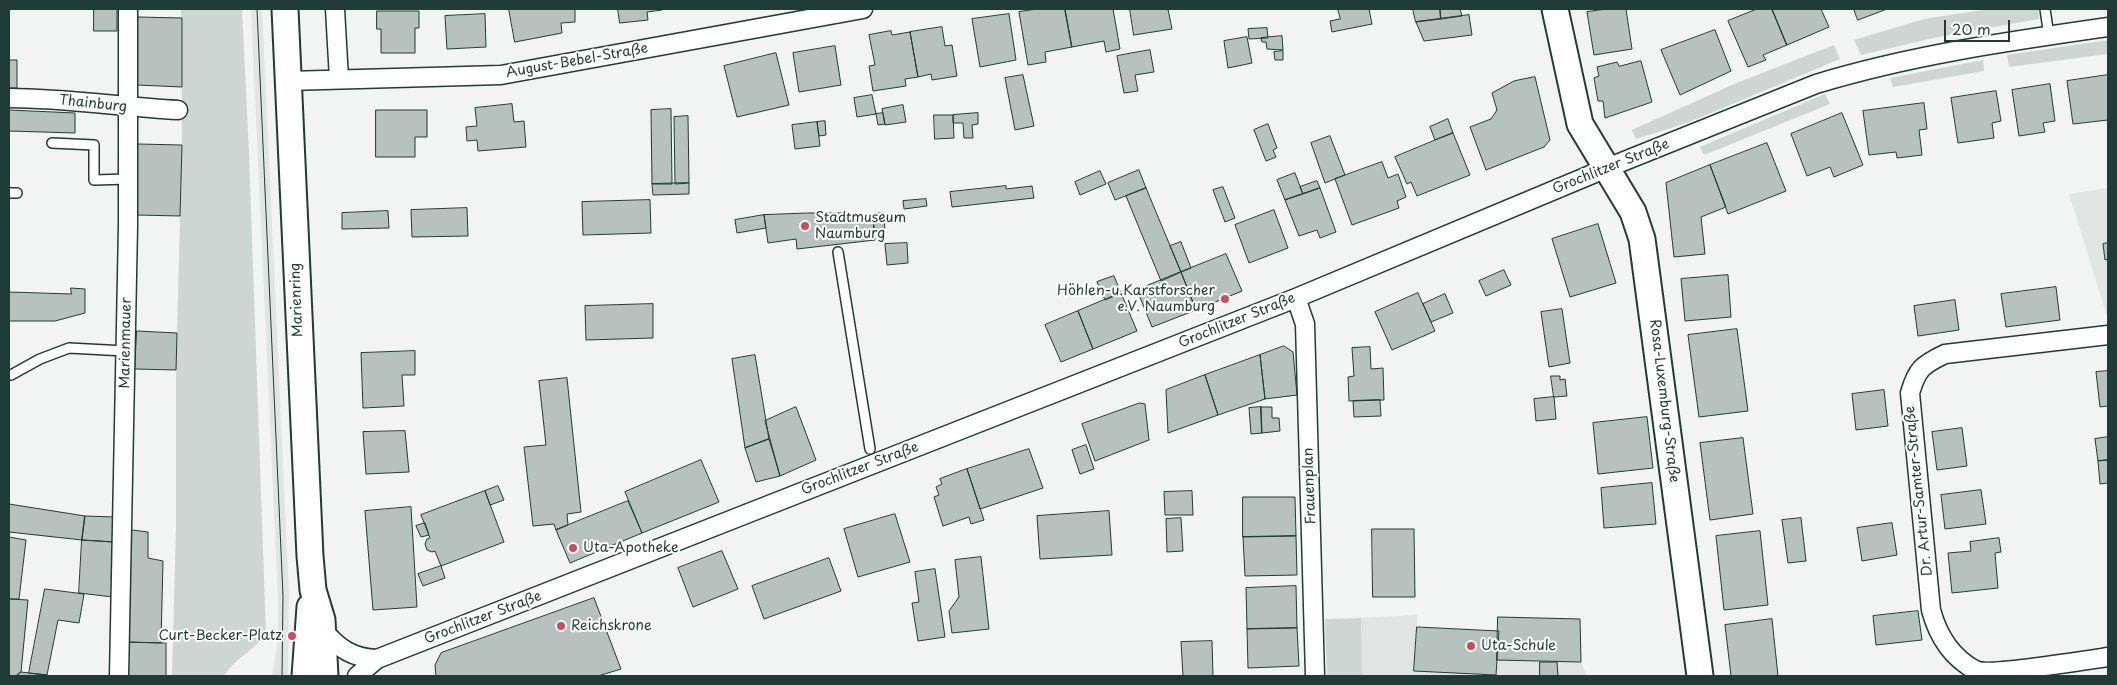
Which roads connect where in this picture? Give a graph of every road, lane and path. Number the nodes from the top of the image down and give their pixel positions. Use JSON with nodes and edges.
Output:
{"nodes":[{"id":1,"x":128,"y":9,"type":"edge"},
{"id":2,"x":285,"y":9,"type":"edge"},
{"id":3,"x":335,"y":9,"type":"edge"},
{"id":4,"x":863,"y":9,"type":"edge"},
{"id":5,"x":1555,"y":9,"type":"edge"},
{"id":6,"x":2045,"y":9,"type":"edge"},
{"id":7,"x":2108,"y":27,"type":"edge"},
{"id":8,"x":2049,"y":36,"type":"junction"},
{"id":9,"x":339,"y":79,"type":"junction"},
{"id":10,"x":288,"y":81,"type":"junction"},
{"id":11,"x":9,"y":98,"type":"edge"},
{"id":12,"x":127,"y":108,"type":"junction"},
{"id":13,"x":178,"y":110,"type":"dead end"},
{"id":14,"x":52,"y":143,"type":"dead end"},
{"id":15,"x":1607,"y":168,"type":"junction"},
{"id":16,"x":128,"y":179,"type":"junction"},
{"id":17,"x":838,"y":252,"type":"dead end"},
{"id":18,"x":1296,"y":298,"type":"junction"},
{"id":19,"x":2108,"y":335,"type":"edge"},
{"id":20,"x":125,"y":350,"type":"junction"},
{"id":21,"x":11,"y":375,"type":"dead end"},
{"id":22,"x":870,"y":449,"type":"dead end"},
{"id":23,"x":313,"y":590,"type":"junction"},
{"id":24,"x":323,"y":630,"type":"junction"},
{"id":25,"x":2108,"y":657,"type":"edge"},
{"id":26,"x":377,"y":659,"type":"junction"},
{"id":27,"x":1976,"y":674,"type":"edge"},
{"id":28,"x":119,"y":676,"type":"edge"},
{"id":29,"x":305,"y":676,"type":"edge"},
{"id":30,"x":325,"y":676,"type":"edge"},
{"id":31,"x":357,"y":676,"type":"edge"},
{"id":32,"x":1315,"y":676,"type":"edge"},
{"id":33,"x":1700,"y":676,"type":"edge"}],
"edges":[{"from":1,"to":12,"type":"street","name":"Marienmauer"},
{"from":2,"to":10,"type":"main road","name":"Marienring"},
{"from":3,"to":9,"type":"street"},
{"from":4,"to":9,"type":"street","name":"August-Bebel-Straße"},
{"from":5,"to":15,"type":"main road","name":"Rosa-Luxemburg-Straße"},
{"from":6,"to":8,"type":"lane"},
{"from":7,"to":8,"type":"street","name":"Grochlitzer Straße"},
{"from":8,"to":15,"type":"street","name":"Grochlitzer Straße"},
{"from":9,"to":10,"type":"street","name":"August-Bebel-Straße"},
{"from":10,"to":23,"type":"main road","name":"Marienring"},
{"from":11,"to":12,"type":"street","name":"Thainburg"},
{"from":12,"to":13,"type":"street","name":"Thainburg"},
{"from":12,"to":16,"type":"street","name":"Marienmauer"},
{"from":14,"to":16,"type":"lane"},
{"from":15,"to":18,"type":"street","name":"Grochlitzer Straße"},
{"from":15,"to":33,"type":"main road","name":"Rosa-Luxemburg-Straße"},
{"from":16,"to":20,"type":"street","name":"Marienmauer"},
{"from":17,"to":22,"type":"lane"},
{"from":18,"to":26,"type":"street","name":"Grochlitzer Straße"},
{"from":18,"to":32,"type":"street","name":"Frauenplan"},
{"from":19,"to":27,"type":"street","name":"Dr. Artur-Samter-Straße"},
{"from":20,"to":21,"type":"lane"},
{"from":20,"to":28,"type":"street","name":"Marienmauer"},
{"from":23,"to":24,"type":"main road"},
{"from":23,"to":29,"type":"main road"},
{"from":24,"to":26,"type":"street"},
{"from":24,"to":30,"type":"main road"},
{"from":25,"to":27,"type":"street","name":"Dr. Artur-Samter-Straße"},
{"from":26,"to":31,"type":"street","name":"Grochlitzer Straße"}]}
